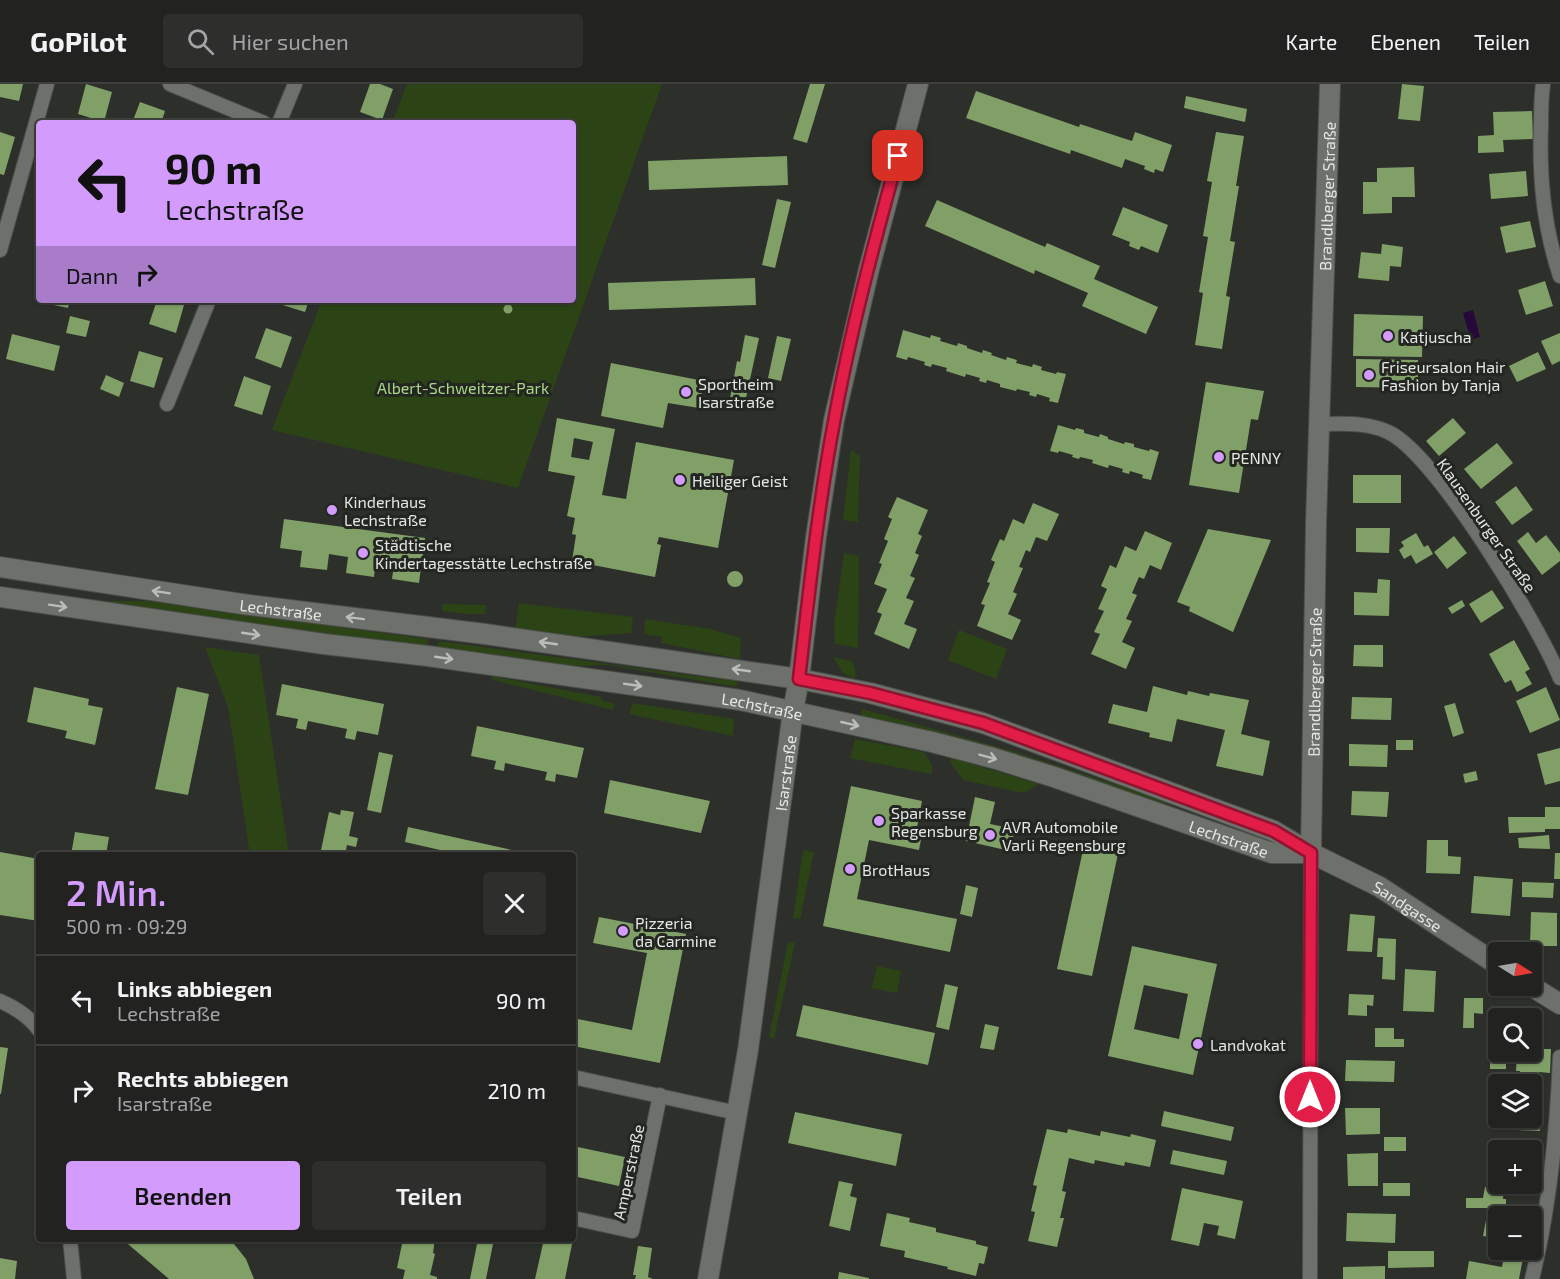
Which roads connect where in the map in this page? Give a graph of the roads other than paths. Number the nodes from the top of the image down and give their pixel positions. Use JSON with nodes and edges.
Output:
{"nodes":[{"id":1,"x":47,"y":84,"type":"edge"},
{"id":2,"x":170,"y":84,"type":"edge"},
{"id":3,"x":295,"y":84,"type":"edge"},
{"id":4,"x":918,"y":84,"type":"edge"},
{"id":5,"x":1330,"y":84,"type":"edge"},
{"id":6,"x":1543,"y":84,"type":"edge"},
{"id":7,"x":37,"y":120,"type":"edge"},
{"id":8,"x":257,"y":120,"type":"edge"},
{"id":9,"x":280,"y":120,"type":"edge"},
{"id":10,"x":36,"y":123,"type":"edge"},
{"id":11,"x":0,"y":250,"type":"edge"},
{"id":12,"x":1560,"y":276,"type":"edge"},
{"id":13,"x":208,"y":303,"type":"edge"},
{"id":14,"x":168,"y":404,"type":"dead end"},
{"id":15,"x":1320,"y":424,"type":"junction"},
{"id":16,"x":0,"y":567,"type":"edge"},
{"id":17,"x":0,"y":597,"type":"edge"},
{"id":18,"x":1560,"y":678,"type":"edge"},
{"id":19,"x":799,"y":679,"type":"junction"},
{"id":20,"x":793,"y":711,"type":"junction"},
{"id":21,"x":1311,"y":853,"type":"junction"},
{"id":22,"x":1488,"y":958,"type":"edge"},
{"id":23,"x":1542,"y":993,"type":"edge"},
{"id":24,"x":0,"y":1001,"type":"edge"},
{"id":25,"x":1560,"y":1005,"type":"edge"},
{"id":26,"x":36,"y":1027,"type":"edge"},
{"id":27,"x":1560,"y":1057,"type":"edge"},
{"id":28,"x":576,"y":1078,"type":"edge"},
{"id":29,"x":660,"y":1095,"type":"junction"},
{"id":30,"x":737,"y":1113,"type":"junction"},
{"id":31,"x":576,"y":1219,"type":"edge"},
{"id":32,"x":70,"y":1242,"type":"edge"},
{"id":33,"x":74,"y":1279,"type":"edge"},
{"id":34,"x":708,"y":1279,"type":"edge"},
{"id":35,"x":1310,"y":1279,"type":"edge"},
{"id":36,"x":1532,"y":1279,"type":"edge"}],
"edges":[{"from":1,"to":7,"type":"street"},
{"from":2,"to":8,"type":"street"},
{"from":3,"to":9,"type":"street"},
{"from":4,"to":19,"type":"street","name":"Isarstraße"},
{"from":5,"to":15,"type":"street","name":"Brandlberger Straße"},
{"from":6,"to":12,"type":"street"},
{"from":10,"to":11,"type":"street"},
{"from":13,"to":14,"type":"street"},
{"from":15,"to":18,"type":"street","name":"Klausenburger Straße"},
{"from":15,"to":21,"type":"street","name":"Brandlberger Straße"},
{"from":19,"to":16,"type":"street","name":"Lechstraße","one_way":true},
{"from":17,"to":20,"type":"street","name":"Lechstraße","one_way":true},
{"from":19,"to":20,"type":"street","name":"Isarstraße"},
{"from":19,"to":21,"type":"street","name":"Lechstraße"},
{"from":20,"to":21,"type":"street","name":"Lechstraße","one_way":true},
{"from":20,"to":30,"type":"street","name":"Isarstraße"},
{"from":21,"to":22,"type":"street","name":"Sandgasse"},
{"from":21,"to":35,"type":"street","name":"Brandlberger Straße"},
{"from":23,"to":25,"type":"street"},
{"from":24,"to":26,"type":"street"},
{"from":27,"to":36,"type":"street"},
{"from":28,"to":29,"type":"street"},
{"from":29,"to":30,"type":"street"},
{"from":29,"to":31,"type":"street","name":"Amperstraße"},
{"from":30,"to":34,"type":"street","name":"Isarstraße"},
{"from":32,"to":33,"type":"street"}]}
